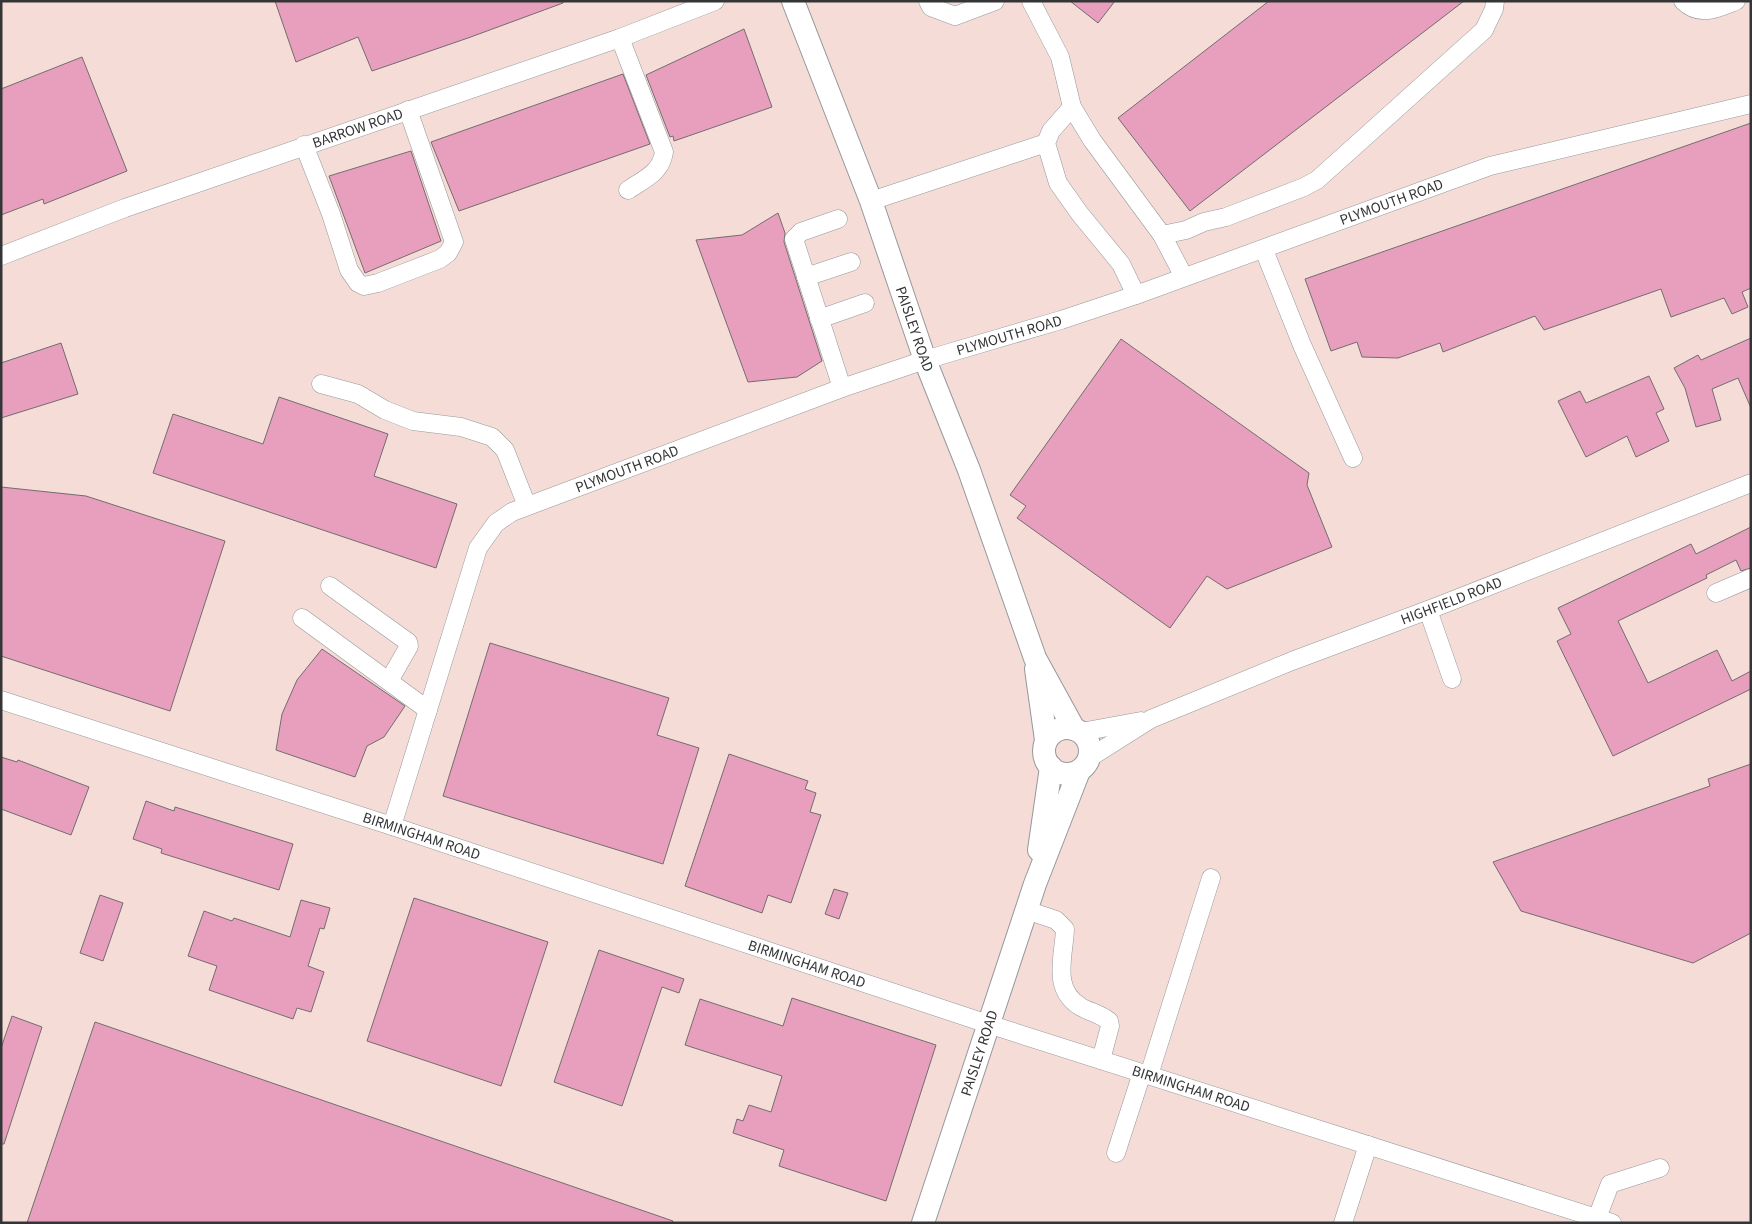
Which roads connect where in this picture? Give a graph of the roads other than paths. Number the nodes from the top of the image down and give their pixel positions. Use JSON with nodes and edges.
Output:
{"nodes":[{"id":1,"x":715,"y":1,"type":"edge"},
{"id":2,"x":793,"y":1,"type":"edge"},
{"id":3,"x":928,"y":1,"type":"edge"},
{"id":4,"x":995,"y":1,"type":"edge"},
{"id":5,"x":1031,"y":1,"type":"edge"},
{"id":6,"x":1495,"y":1,"type":"edge"},
{"id":7,"x":1684,"y":1,"type":"edge"},
{"id":8,"x":1736,"y":1,"type":"edge"},
{"id":9,"x":620,"y":38,"type":"junction"},
{"id":10,"x":1751,"y":104,"type":"edge"},
{"id":11,"x":1072,"y":107,"type":"junction"},
{"id":12,"x":408,"y":110,"type":"junction"},
{"id":13,"x":1046,"y":143,"type":"junction"},
{"id":14,"x":304,"y":145,"type":"junction"},
{"id":15,"x":628,"y":190,"type":"dead end"},
{"id":16,"x":871,"y":201,"type":"junction"},
{"id":17,"x":838,"y":219,"type":"dead end"},
{"id":18,"x":1162,"y":235,"type":"junction"},
{"id":19,"x":1264,"y":250,"type":"junction"},
{"id":20,"x":1,"y":256,"type":"edge"},
{"id":21,"x":851,"y":262,"type":"dead end"},
{"id":22,"x":806,"y":277,"type":"junction"},
{"id":23,"x":1184,"y":277,"type":"junction"},
{"id":24,"x":1136,"y":295,"type":"junction"},
{"id":25,"x":865,"y":304,"type":"dead end"},
{"id":26,"x":819,"y":318,"type":"junction"},
{"id":27,"x":925,"y":360,"type":"junction"},
{"id":28,"x":321,"y":384,"type":"dead end"},
{"id":29,"x":842,"y":388,"type":"junction"},
{"id":30,"x":1353,"y":458,"type":"dead end"},
{"id":31,"x":1751,"y":483,"type":"edge"},
{"id":32,"x":527,"y":506,"type":"junction"},
{"id":33,"x":1751,"y":578,"type":"edge"},
{"id":34,"x":330,"y":586,"type":"dead end"},
{"id":35,"x":1716,"y":593,"type":"dead end"},
{"id":36,"x":1428,"y":610,"type":"junction"},
{"id":37,"x":302,"y":618,"type":"dead end"},
{"id":38,"x":1035,"y":658,"type":"junction"},
{"id":39,"x":1452,"y":679,"type":"dead end"},
{"id":40,"x":388,"y":681,"type":"junction"},
{"id":41,"x":1,"y":700,"type":"edge"},
{"id":42,"x":428,"y":710,"type":"junction"},
{"id":43,"x":1151,"y":719,"type":"junction"},
{"id":44,"x":1078,"y":730,"type":"junction"},
{"id":45,"x":1046,"y":740,"type":"junction"},
{"id":46,"x":1084,"y":764,"type":"junction"},
{"id":47,"x":1051,"y":767,"type":"junction"},
{"id":48,"x":392,"y":826,"type":"junction"},
{"id":49,"x":1211,"y":878,"type":"dead end"},
{"id":50,"x":1035,"y":884,"type":"junction"},
{"id":51,"x":1026,"y":910,"type":"junction"},
{"id":52,"x":988,"y":1024,"type":"junction"},
{"id":53,"x":1101,"y":1060,"type":"junction"},
{"id":54,"x":1145,"y":1074,"type":"junction"},
{"id":55,"x":1368,"y":1145,"type":"junction"},
{"id":56,"x":1116,"y":1153,"type":"dead end"},
{"id":57,"x":1660,"y":1168,"type":"dead end"},
{"id":58,"x":1604,"y":1220,"type":"edge"},
{"id":59,"x":923,"y":1223,"type":"edge"},
{"id":60,"x":1343,"y":1223,"type":"edge"}],
"edges":[{"from":1,"to":9,"type":"street","name":"BARROW ROAD"},
{"from":2,"to":16,"type":"main road","name":"PAISLEY ROAD"},
{"from":3,"to":4,"type":"street"},
{"from":5,"to":11,"type":"street"},
{"from":6,"to":18,"type":"street"},
{"from":7,"to":8,"type":"street"},
{"from":9,"to":12,"type":"street","name":"BARROW ROAD"},
{"from":9,"to":15,"type":"street"},
{"from":10,"to":19,"type":"street","name":"PLYMOUTH ROAD"},
{"from":11,"to":13,"type":"street"},
{"from":11,"to":18,"type":"street"},
{"from":12,"to":14,"type":"street","name":"BARROW ROAD"},
{"from":12,"to":14,"type":"street"},
{"from":13,"to":16,"type":"street"},
{"from":13,"to":24,"type":"street"},
{"from":14,"to":20,"type":"street","name":"BARROW ROAD"},
{"from":16,"to":27,"type":"main road","name":"PAISLEY ROAD"},
{"from":17,"to":22,"type":"street"},
{"from":18,"to":23,"type":"street"},
{"from":19,"to":23,"type":"street","name":"PLYMOUTH ROAD"},
{"from":19,"to":30,"type":"street"},
{"from":21,"to":22,"type":"street"},
{"from":22,"to":26,"type":"street"},
{"from":23,"to":24,"type":"street","name":"PLYMOUTH ROAD"},
{"from":24,"to":27,"type":"street","name":"PLYMOUTH ROAD"},
{"from":25,"to":26,"type":"street"},
{"from":26,"to":29,"type":"street"},
{"from":27,"to":29,"type":"street","name":"PLYMOUTH ROAD"},
{"from":27,"to":38,"type":"main road","name":"PAISLEY ROAD"},
{"from":28,"to":32,"type":"street"},
{"from":29,"to":32,"type":"street","name":"PLYMOUTH ROAD"},
{"from":31,"to":36,"type":"street","name":"HIGHFIELD ROAD"},
{"from":32,"to":42,"type":"street","name":"PLYMOUTH ROAD"},
{"from":33,"to":35,"type":"street"},
{"from":34,"to":40,"type":"street"},
{"from":36,"to":39,"type":"street"},
{"from":36,"to":43,"type":"street","name":"HIGHFIELD ROAD"},
{"from":37,"to":40,"type":"street"},
{"from":38,"to":44,"type":"main road","name":"PAISLEY ROAD"},
{"from":38,"to":45,"type":"main road","name":"PAISLEY ROAD"},
{"from":40,"to":42,"type":"street"},
{"from":41,"to":48,"type":"street","name":"BIRMINGHAM ROAD"},
{"from":42,"to":48,"type":"street","name":"PLYMOUTH ROAD"},
{"from":43,"to":44,"type":"street","name":"HIGHFIELD ROAD"},
{"from":43,"to":46,"type":"street","name":"HIGHFIELD ROAD"},
{"from":44,"to":45,"type":"main road"},
{"from":44,"to":46,"type":"main road"},
{"from":45,"to":47,"type":"main road"},
{"from":46,"to":47,"type":"main road"},
{"from":46,"to":50,"type":"main road","name":"PAISLEY ROAD"},
{"from":47,"to":50,"type":"main road","name":"PAISLEY ROAD"},
{"from":48,"to":52,"type":"street","name":"BIRMINGHAM ROAD"},
{"from":49,"to":54,"type":"street"},
{"from":50,"to":51,"type":"main road","name":"PAISLEY ROAD"},
{"from":51,"to":52,"type":"main road","name":"PAISLEY ROAD"},
{"from":51,"to":53,"type":"street"},
{"from":52,"to":53,"type":"street","name":"BIRMINGHAM ROAD"},
{"from":52,"to":59,"type":"main road","name":"PAISLEY ROAD"},
{"from":53,"to":54,"type":"street","name":"BIRMINGHAM ROAD"},
{"from":54,"to":55,"type":"street","name":"BIRMINGHAM ROAD"},
{"from":54,"to":56,"type":"street"},
{"from":55,"to":58,"type":"street","name":"BIRMINGHAM ROAD"},
{"from":55,"to":60,"type":"street"},
{"from":57,"to":58,"type":"street"}]}
